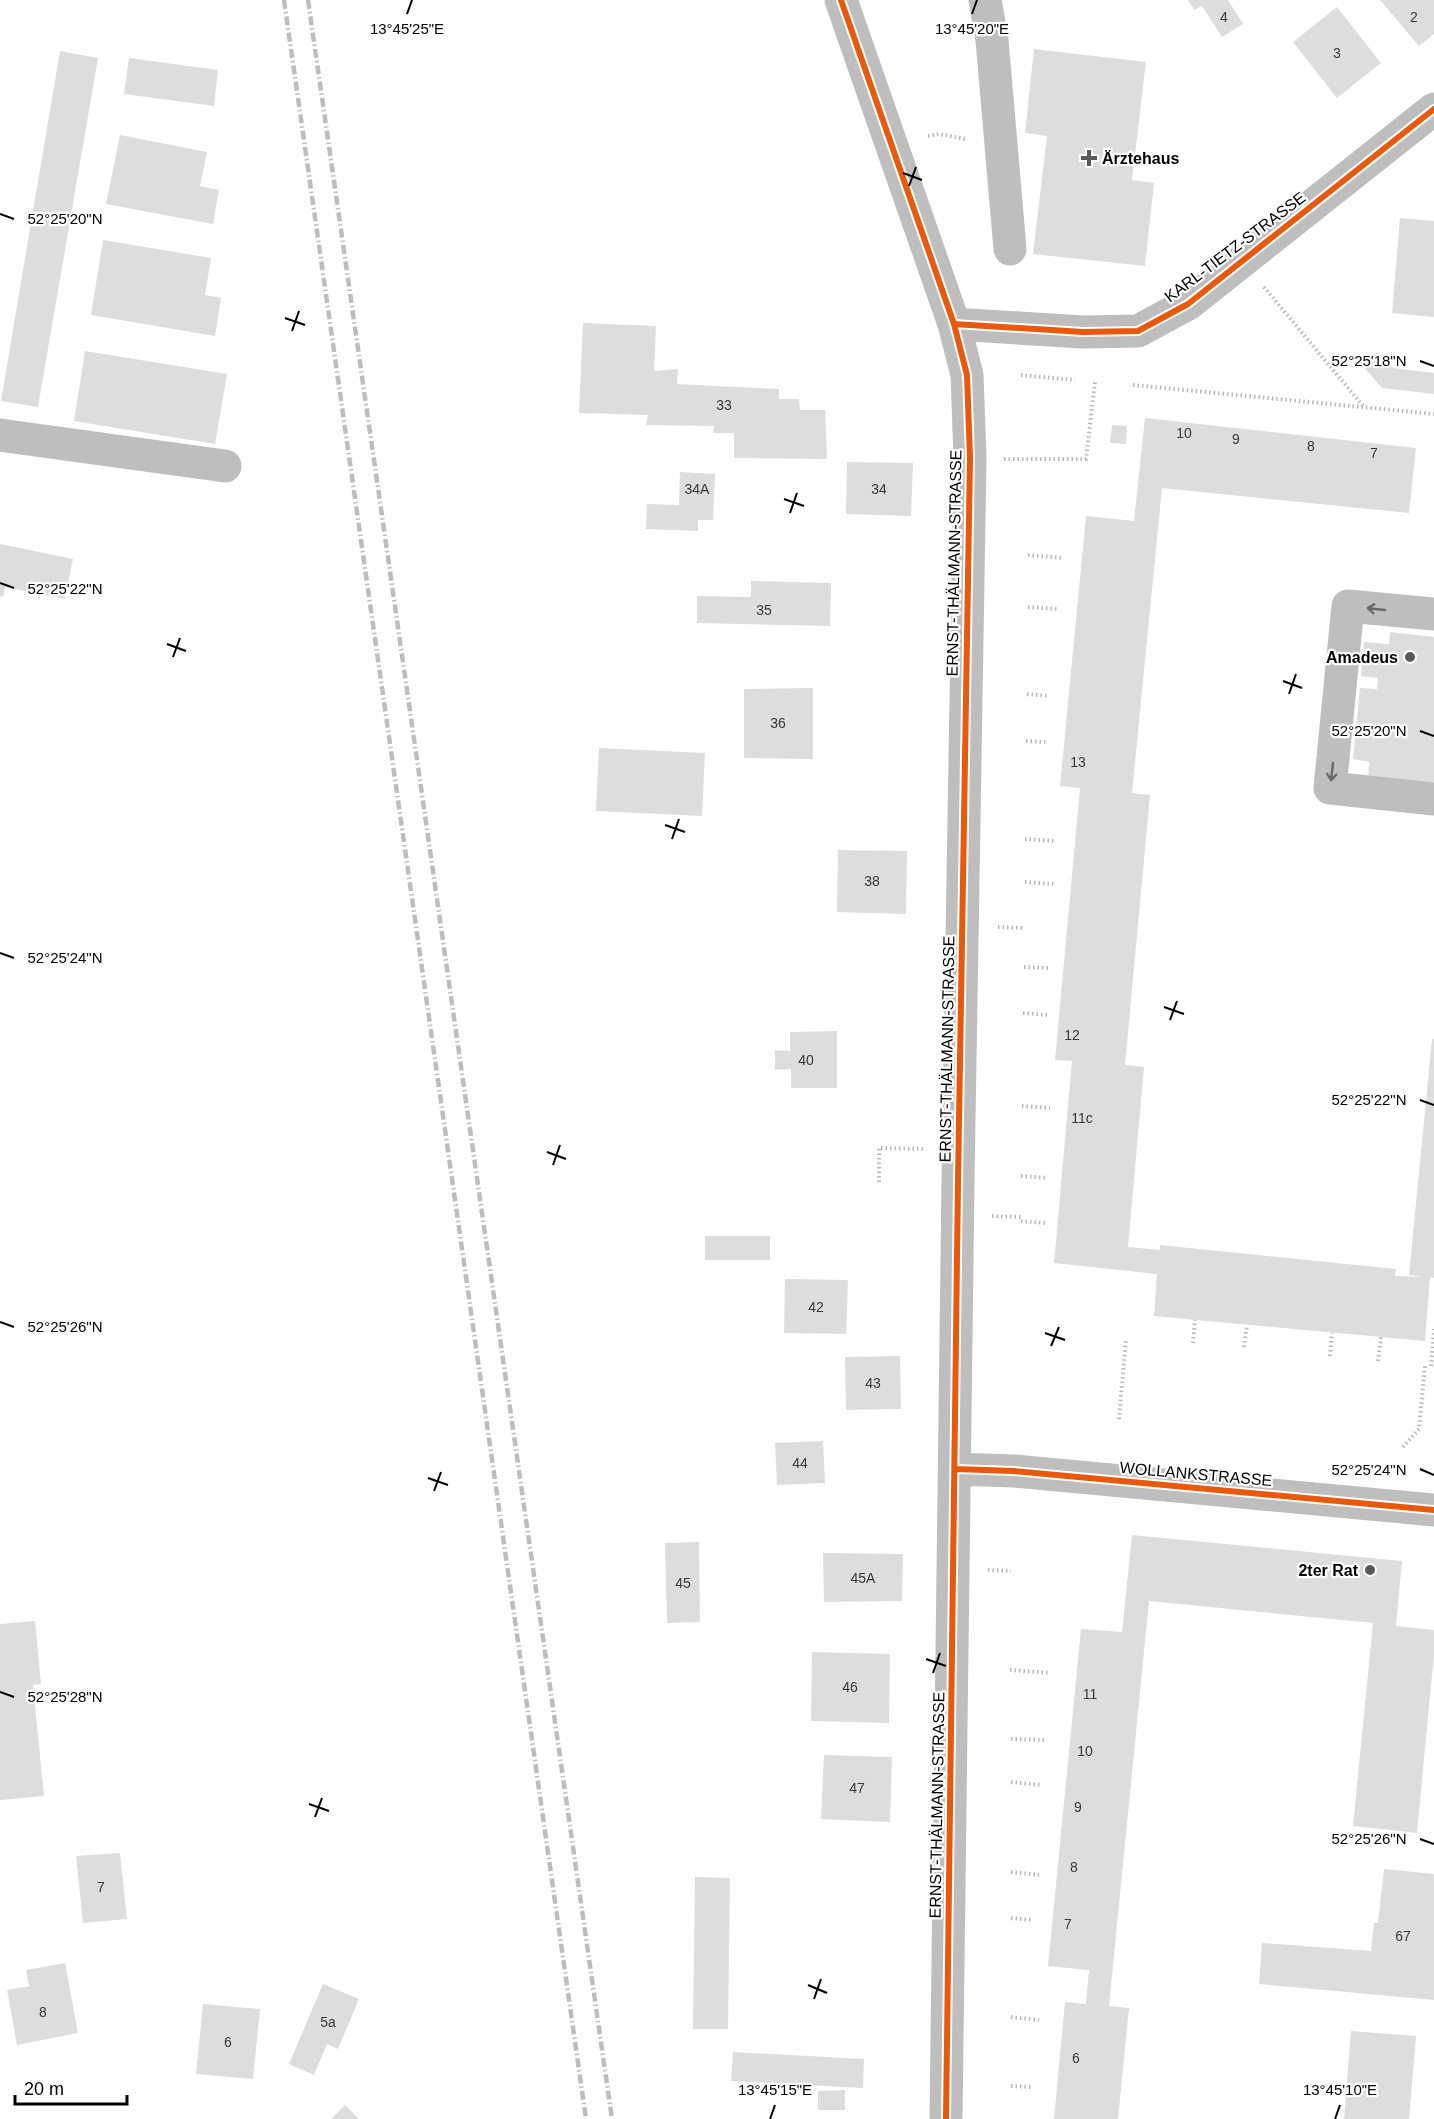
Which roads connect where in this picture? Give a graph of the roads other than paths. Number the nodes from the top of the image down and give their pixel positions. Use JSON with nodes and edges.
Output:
{"nodes":[{"id":1,"x":842,"y":0,"type":"edge"},
{"id":2,"x":985,"y":0,"type":"edge"},
{"id":3,"x":1434,"y":109,"type":"edge"},
{"id":4,"x":1010,"y":249,"type":"dead end"},
{"id":5,"x":954,"y":324,"type":"junction"},
{"id":6,"x":0,"y":435,"type":"edge"},
{"id":7,"x":225,"y":466,"type":"dead end"},
{"id":8,"x":1434,"y":614,"type":"edge"},
{"id":9,"x":1434,"y":799,"type":"edge"},
{"id":10,"x":955,"y":1469,"type":"junction"},
{"id":11,"x":1434,"y":1510,"type":"edge"},
{"id":12,"x":946,"y":2119,"type":"edge"}],
"edges":[{"from":1,"to":5,"type":"street","name":"ERNST-THÄLMANN-STRASSE"},
{"from":2,"to":4,"type":"street"},
{"from":3,"to":5,"type":"street","name":"KARL-TIETZ-STRASSE"},
{"from":5,"to":10,"type":"street","name":"ERNST-THÄLMANN-STRASSE"},
{"from":6,"to":7,"type":"street"},
{"from":8,"to":9,"type":"street","one_way":true},
{"from":10,"to":11,"type":"street","name":"WOLLANKSTRASSE"},
{"from":10,"to":12,"type":"street","name":"ERNST-THÄLMANN-STRASSE"}]}
